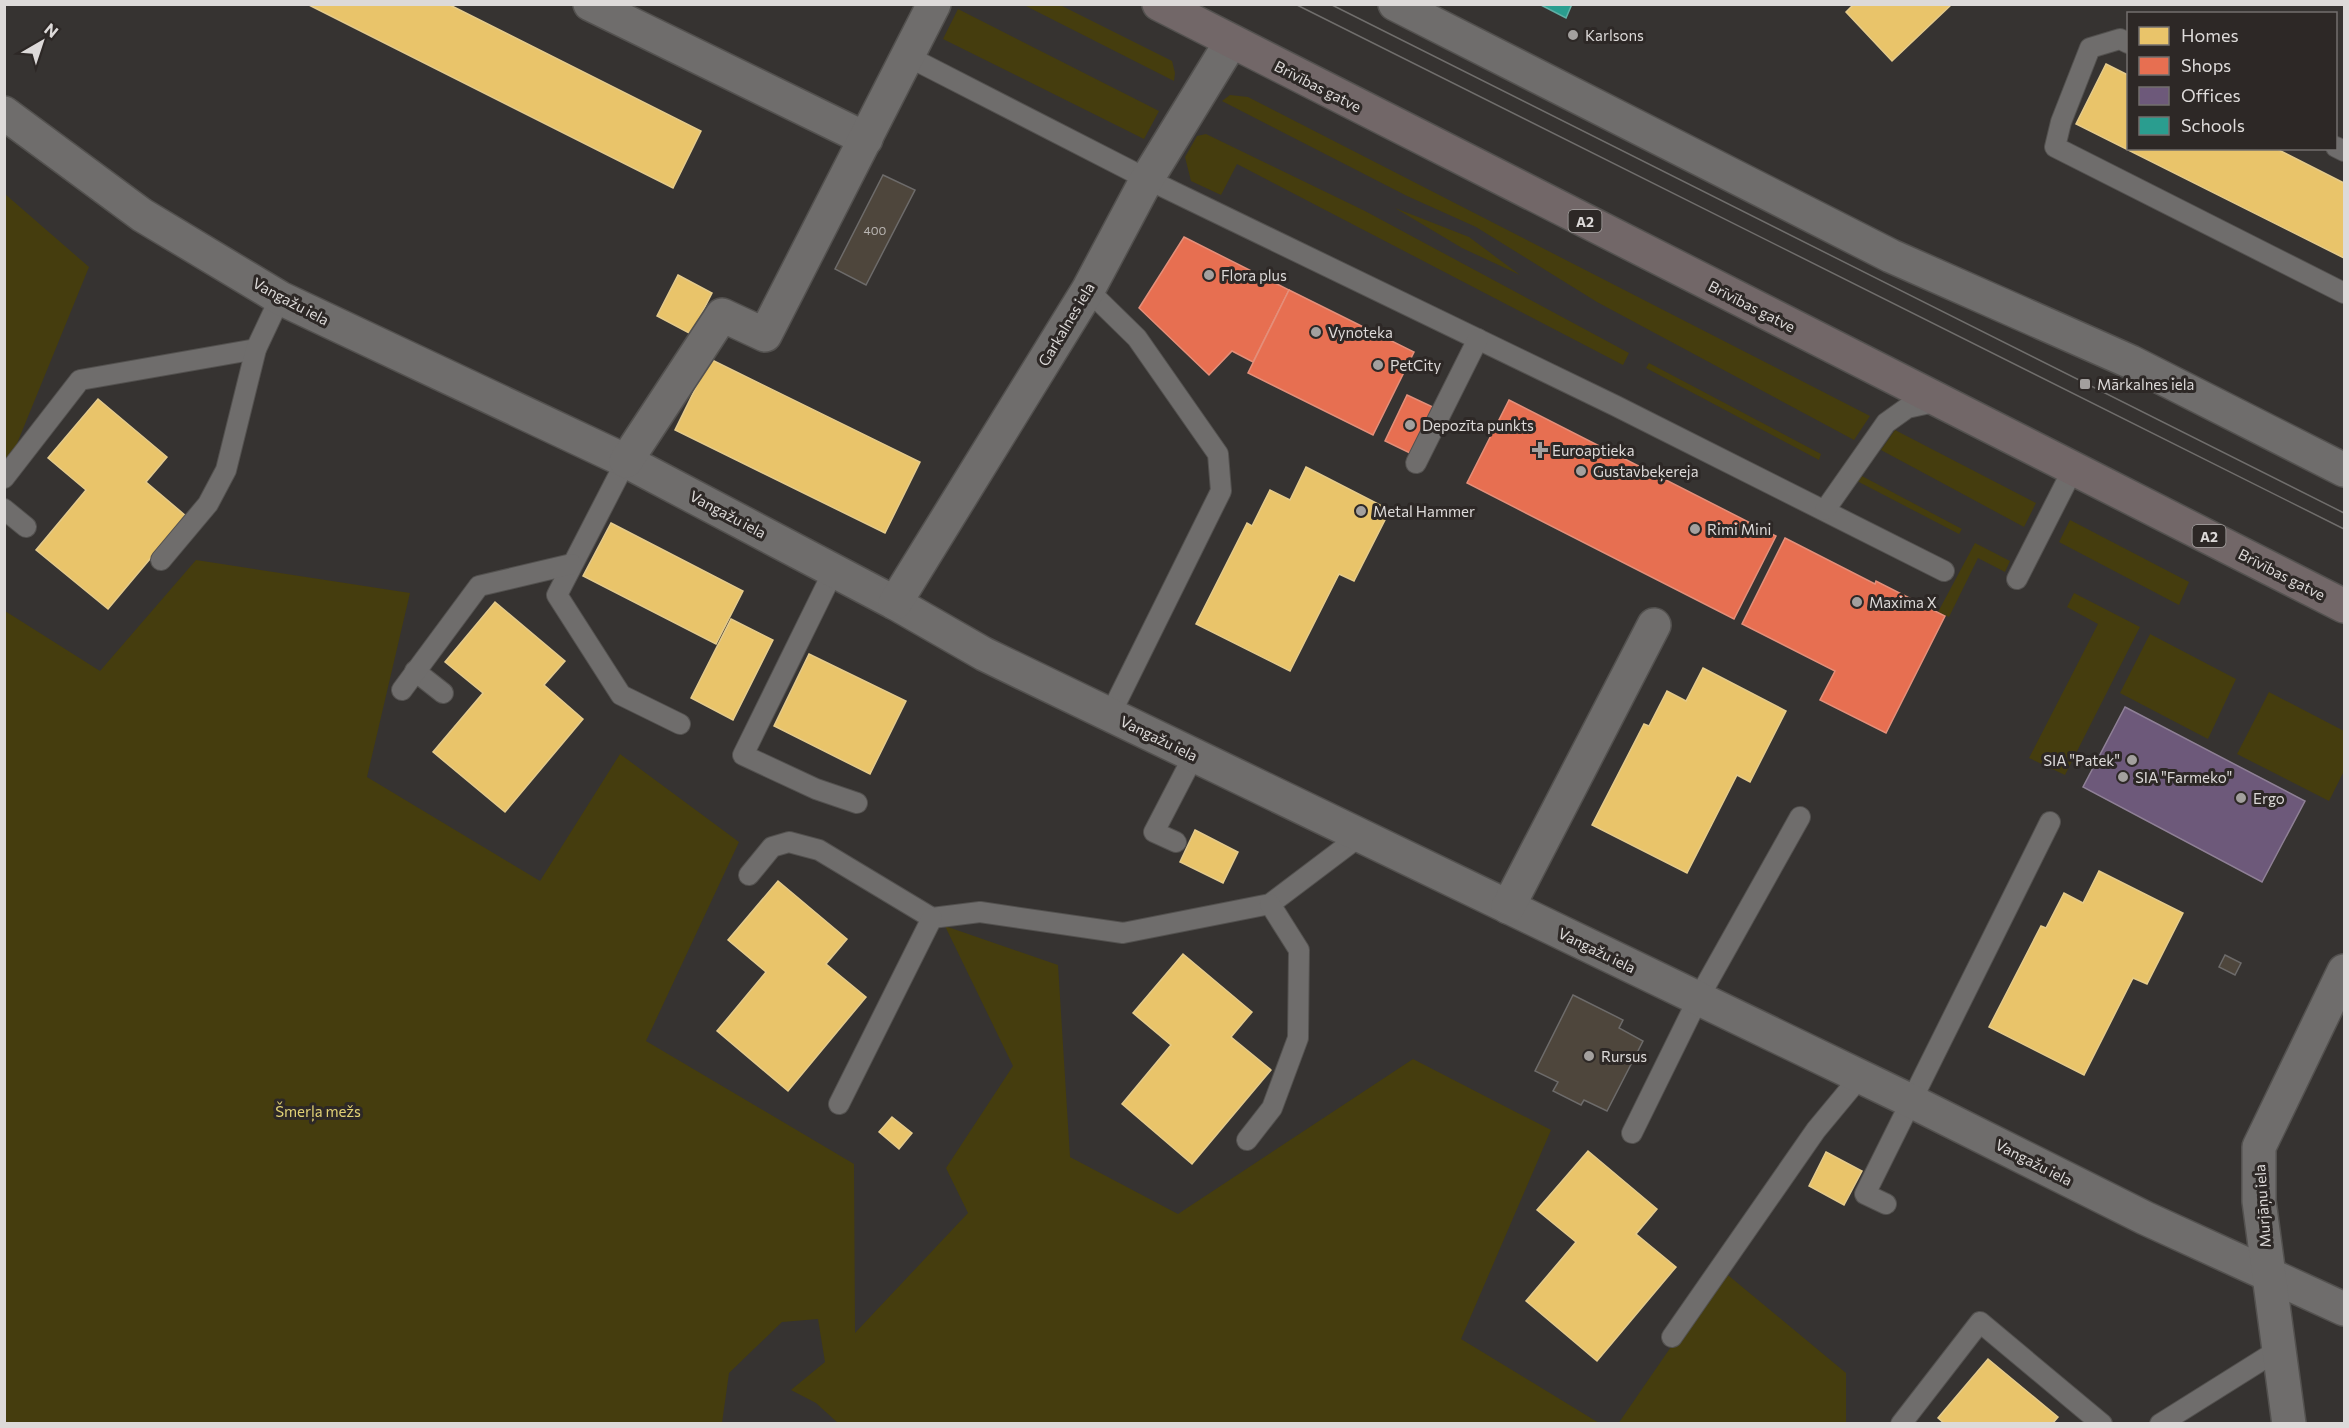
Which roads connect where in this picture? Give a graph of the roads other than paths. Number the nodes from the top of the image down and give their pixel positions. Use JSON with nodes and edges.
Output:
{"nodes":[{"id":1,"x":590,"y":4,"type":"edge"},
{"id":2,"x":934,"y":4,"type":"edge"},
{"id":3,"x":1159,"y":4,"type":"edge"},
{"id":4,"x":1395,"y":4,"type":"edge"},
{"id":5,"x":1231,"y":42,"type":"junction"},
{"id":6,"x":2127,"y":42,"type":"edge"},
{"id":7,"x":907,"y":56,"type":"junction"},
{"id":8,"x":4,"y":113,"type":"edge"},
{"id":9,"x":866,"y":139,"type":"junction"},
{"id":10,"x":1147,"y":179,"type":"junction"},
{"id":11,"x":1088,"y":290,"type":"junction"},
{"id":12,"x":2344,"y":293,"type":"edge"},
{"id":13,"x":280,"y":298,"type":"junction"},
{"id":14,"x":1478,"y":339,"type":"junction"},
{"id":15,"x":256,"y":349,"type":"junction"},
{"id":16,"x":1939,"y":401,"type":"junction"},
{"id":17,"x":627,"y":461,"type":"junction"},
{"id":18,"x":1416,"y":463,"type":"dead end"},
{"id":19,"x":2074,"y":467,"type":"junction"},
{"id":20,"x":2344,"y":470,"type":"edge"},
{"id":21,"x":4,"y":478,"type":"edge"},
{"id":22,"x":4,"y":509,"type":"edge"},
{"id":23,"x":1825,"y":510,"type":"junction"},
{"id":24,"x":26,"y":527,"type":"dead end"},
{"id":25,"x":161,"y":560,"type":"dead end"},
{"id":26,"x":572,"y":564,"type":"junction"},
{"id":27,"x":834,"y":570,"type":"junction"},
{"id":28,"x":1944,"y":571,"type":"dead end"},
{"id":29,"x":2017,"y":579,"type":"dead end"},
{"id":30,"x":896,"y":603,"type":"junction"},
{"id":31,"x":2344,"y":606,"type":"edge"},
{"id":32,"x":1654,"y":625,"type":"dead end"},
{"id":33,"x":415,"y":671,"type":"junction"},
{"id":34,"x":402,"y":690,"type":"dead end"},
{"id":35,"x":444,"y":693,"type":"dead end"},
{"id":36,"x":1110,"y":715,"type":"junction"},
{"id":37,"x":680,"y":724,"type":"dead end"},
{"id":38,"x":1194,"y":755,"type":"junction"},
{"id":39,"x":857,"y":803,"type":"dead end"},
{"id":40,"x":1800,"y":817,"type":"dead end"},
{"id":41,"x":2050,"y":822,"type":"dead end"},
{"id":42,"x":1360,"y":836,"type":"junction"},
{"id":43,"x":1176,"y":843,"type":"dead end"},
{"id":44,"x":749,"y":875,"type":"dead end"},
{"id":45,"x":1270,"y":904,"type":"junction"},
{"id":46,"x":1508,"y":907,"type":"junction"},
{"id":47,"x":932,"y":918,"type":"junction"},
{"id":48,"x":2344,"y":971,"type":"edge"},
{"id":49,"x":1698,"y":999,"type":"junction"},
{"id":50,"x":1860,"y":1077,"type":"junction"},
{"id":51,"x":1911,"y":1101,"type":"junction"},
{"id":52,"x":839,"y":1104,"type":"dead end"},
{"id":53,"x":1632,"y":1133,"type":"dead end"},
{"id":54,"x":1247,"y":1140,"type":"dead end"},
{"id":55,"x":1886,"y":1204,"type":"dead end"},
{"id":56,"x":2268,"y":1273,"type":"junction"},
{"id":57,"x":2344,"y":1309,"type":"edge"},
{"id":58,"x":1672,"y":1337,"type":"dead end"},
{"id":59,"x":2278,"y":1350,"type":"junction"},
{"id":60,"x":1901,"y":1424,"type":"edge"},
{"id":61,"x":2102,"y":1424,"type":"edge"},
{"id":62,"x":2160,"y":1424,"type":"edge"},
{"id":63,"x":2289,"y":1424,"type":"edge"}],
"edges":[{"from":1,"to":9,"type":"street"},
{"from":2,"to":7,"type":"street"},
{"from":3,"to":5,"type":"highway","name":"Brīvības gatve","number":"A2"},
{"from":4,"to":20,"type":"street"},
{"from":5,"to":10,"type":"street","name":"Garkalnes iela"},
{"from":5,"to":16,"type":"highway","name":"Brīvības gatve","number":"A2"},
{"from":6,"to":12,"type":"lane"},
{"from":7,"to":9,"type":"street"},
{"from":7,"to":10,"type":"lane"},
{"from":8,"to":13,"type":"street","name":"Vangažu iela"},
{"from":9,"to":17,"type":"street"},
{"from":10,"to":11,"type":"street","name":"Garkalnes iela"},
{"from":10,"to":14,"type":"lane"},
{"from":11,"to":30,"type":"street","name":"Garkalnes iela"},
{"from":11,"to":36,"type":"lane"},
{"from":13,"to":15,"type":"lane"},
{"from":13,"to":17,"type":"street","name":"Vangažu iela"},
{"from":14,"to":18,"type":"lane"},
{"from":14,"to":23,"type":"lane"},
{"from":15,"to":21,"type":"lane"},
{"from":15,"to":25,"type":"lane"},
{"from":16,"to":19,"type":"highway","name":"Brīvības gatve","number":"A2"},
{"from":16,"to":23,"type":"lane"},
{"from":17,"to":26,"type":"lane"},
{"from":17,"to":27,"type":"street","name":"Vangažu iela"},
{"from":19,"to":29,"type":"lane"},
{"from":19,"to":31,"type":"highway","name":"Brīvības gatve","number":"A2"},
{"from":22,"to":24,"type":"lane"},
{"from":23,"to":28,"type":"lane"},
{"from":26,"to":33,"type":"lane"},
{"from":26,"to":37,"type":"lane"},
{"from":27,"to":30,"type":"street","name":"Vangažu iela"},
{"from":27,"to":39,"type":"lane"},
{"from":30,"to":36,"type":"street","name":"Vangažu iela"},
{"from":32,"to":46,"type":"street"},
{"from":33,"to":34,"type":"lane"},
{"from":33,"to":35,"type":"lane"},
{"from":36,"to":38,"type":"street","name":"Vangažu iela"},
{"from":38,"to":42,"type":"street","name":"Vangažu iela"},
{"from":38,"to":43,"type":"lane"},
{"from":40,"to":49,"type":"lane"},
{"from":41,"to":51,"type":"lane"},
{"from":42,"to":45,"type":"lane"},
{"from":42,"to":46,"type":"street","name":"Vangažu iela"},
{"from":44,"to":47,"type":"lane"},
{"from":45,"to":47,"type":"lane"},
{"from":45,"to":54,"type":"lane"},
{"from":46,"to":49,"type":"street","name":"Vangažu iela"},
{"from":47,"to":52,"type":"lane"},
{"from":48,"to":56,"type":"street","name":"Murjāņu iela"},
{"from":49,"to":50,"type":"street","name":"Vangažu iela"},
{"from":49,"to":53,"type":"lane"},
{"from":50,"to":51,"type":"street","name":"Vangažu iela"},
{"from":50,"to":58,"type":"lane"},
{"from":51,"to":55,"type":"lane"},
{"from":51,"to":56,"type":"street","name":"Vangažu iela"},
{"from":56,"to":57,"type":"street","name":"Vangažu iela"},
{"from":56,"to":59,"type":"street","name":"Murjāņu iela"},
{"from":59,"to":62,"type":"lane"},
{"from":59,"to":63,"type":"street","name":"Murjāņu iela"},
{"from":60,"to":61,"type":"lane"}]}
